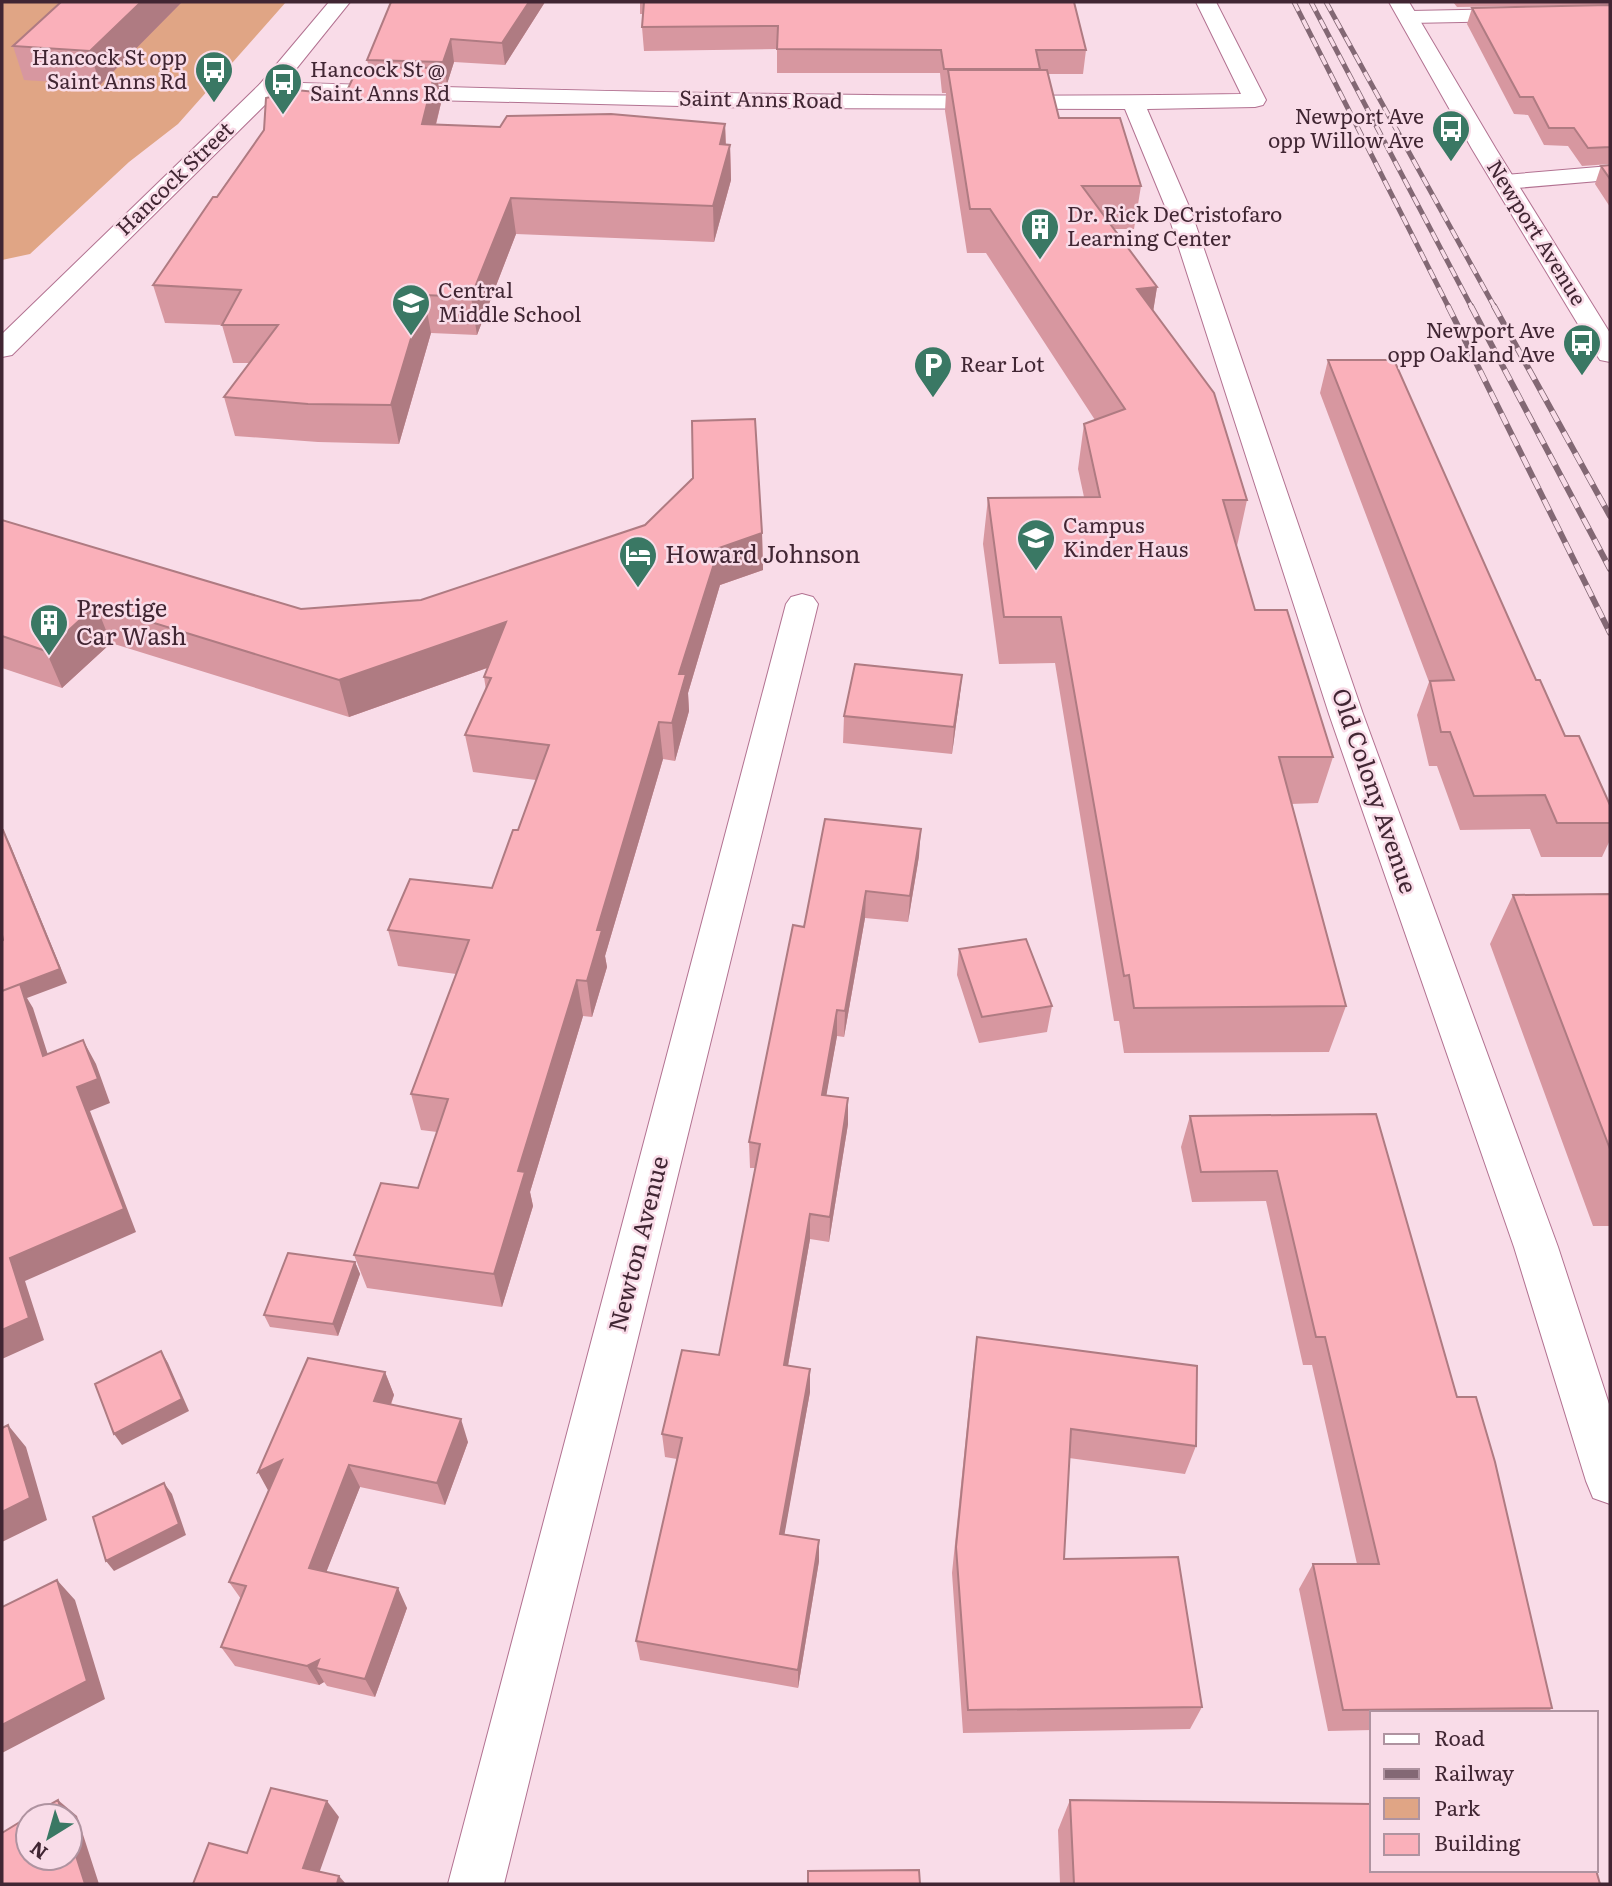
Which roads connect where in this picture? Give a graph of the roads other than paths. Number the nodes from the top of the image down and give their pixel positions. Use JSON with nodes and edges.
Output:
{"nodes":[{"id":1,"x":340,"y":2,"type":"edge"},
{"id":2,"x":1206,"y":2,"type":"edge"},
{"id":3,"x":1404,"y":9,"type":"edge"},
{"id":4,"x":1610,"y":13,"type":"edge"},
{"id":5,"x":268,"y":89,"type":"junction"},
{"id":6,"x":1134,"y":103,"type":"junction"},
{"id":7,"x":1610,"y":173,"type":"edge"},
{"id":8,"x":1505,"y":182,"type":"junction"},
{"id":9,"x":7,"y":337,"type":"edge"},
{"id":10,"x":1610,"y":354,"type":"edge"},
{"id":11,"x":802,"y":604,"type":"dead end"},
{"id":12,"x":1610,"y":1481,"type":"edge"},
{"id":13,"x":476,"y":1884,"type":"edge"}],
"edges":[{"from":1,"to":5,"type":"street","name":"Hancock Street"},
{"from":2,"to":6,"type":"street","name":"Saint Anns Road"},
{"from":3,"to":4,"type":"street"},
{"from":3,"to":8,"type":"street","name":"Newport Avenue"},
{"from":5,"to":6,"type":"street","name":"Saint Anns Road"},
{"from":5,"to":9,"type":"street","name":"Hancock Street"},
{"from":6,"to":12,"type":"street","name":"Old Colony Avenue"},
{"from":7,"to":8,"type":"street"},
{"from":8,"to":10,"type":"street","name":"Newport Avenue"},
{"from":11,"to":13,"type":"street","name":"Newton Avenue"}]}
